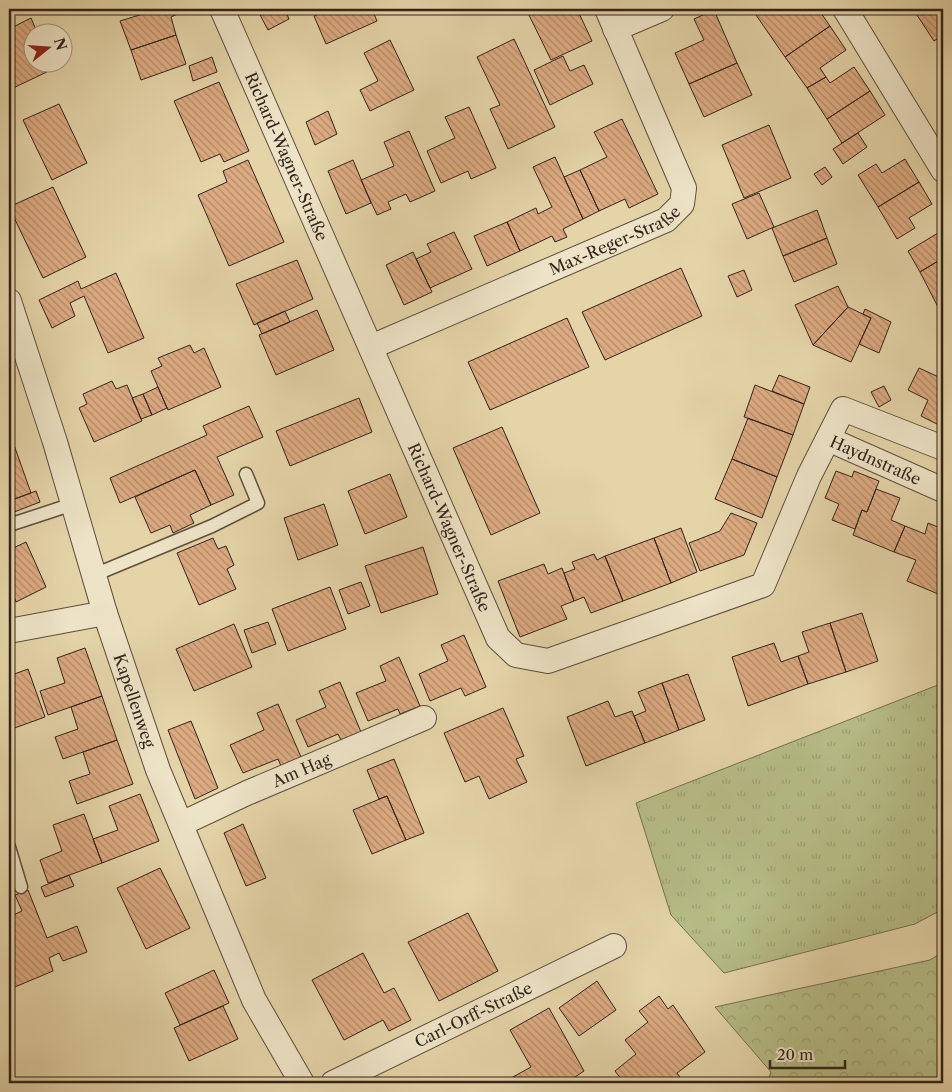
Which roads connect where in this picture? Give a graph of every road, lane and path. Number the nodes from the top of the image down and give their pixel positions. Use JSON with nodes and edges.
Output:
{"nodes":[{"id":1,"x":222,"y":9,"type":"edge"},
{"id":2,"x":662,"y":9,"type":"edge"},
{"id":3,"x":845,"y":9,"type":"edge"},
{"id":4,"x":611,"y":19,"type":"edge"},
{"id":5,"x":943,"y":170,"type":"edge"},
{"id":6,"x":9,"y":301,"type":"edge"},
{"id":7,"x":371,"y":347,"type":"junction"},
{"id":8,"x":828,"y":439,"type":"junction"},
{"id":9,"x":943,"y":448,"type":"edge"},
{"id":10,"x":246,"y":474,"type":"dead end"},
{"id":11,"x":943,"y":490,"type":"edge"},
{"id":12,"x":73,"y":504,"type":"junction"},
{"id":13,"x":9,"y":525,"type":"edge"},
{"id":14,"x":94,"y":575,"type":"junction"},
{"id":15,"x":105,"y":613,"type":"junction"},
{"id":16,"x":9,"y":631,"type":"edge"},
{"id":17,"x":424,"y":718,"type":"dead end"},
{"id":18,"x":181,"y":824,"type":"junction"},
{"id":19,"x":9,"y":847,"type":"edge"},
{"id":20,"x":21,"y":886,"type":"dead end"},
{"id":21,"x":614,"y":946,"type":"dead end"},
{"id":22,"x":302,"y":1083,"type":"edge"},
{"id":23,"x":333,"y":1083,"type":"edge"}],
"edges":[{"from":1,"to":7,"type":"street","name":"Richard-Wagner-Straße"},
{"from":2,"to":4,"type":"street"},
{"from":3,"to":5,"type":"street"},
{"from":4,"to":7,"type":"street","name":"Max-Reger-Straße"},
{"from":6,"to":12,"type":"street","name":"Kapellenweg"},
{"from":7,"to":8,"type":"street","name":"Richard-Wagner-Straße"},
{"from":8,"to":9,"type":"street","name":"Haydnstraße"},
{"from":8,"to":11,"type":"street","name":"Haydnstraße"},
{"from":10,"to":14,"type":"lane"},
{"from":12,"to":13,"type":"lane"},
{"from":12,"to":14,"type":"street","name":"Kapellenweg"},
{"from":14,"to":15,"type":"street","name":"Kapellenweg"},
{"from":15,"to":16,"type":"street"},
{"from":15,"to":18,"type":"street","name":"Kapellenweg"},
{"from":17,"to":18,"type":"street","name":"Am Hag"},
{"from":18,"to":22,"type":"street","name":"Kapellenweg"},
{"from":19,"to":20,"type":"lane"},
{"from":21,"to":23,"type":"street","name":"Carl-Orff-Straße"}]}
